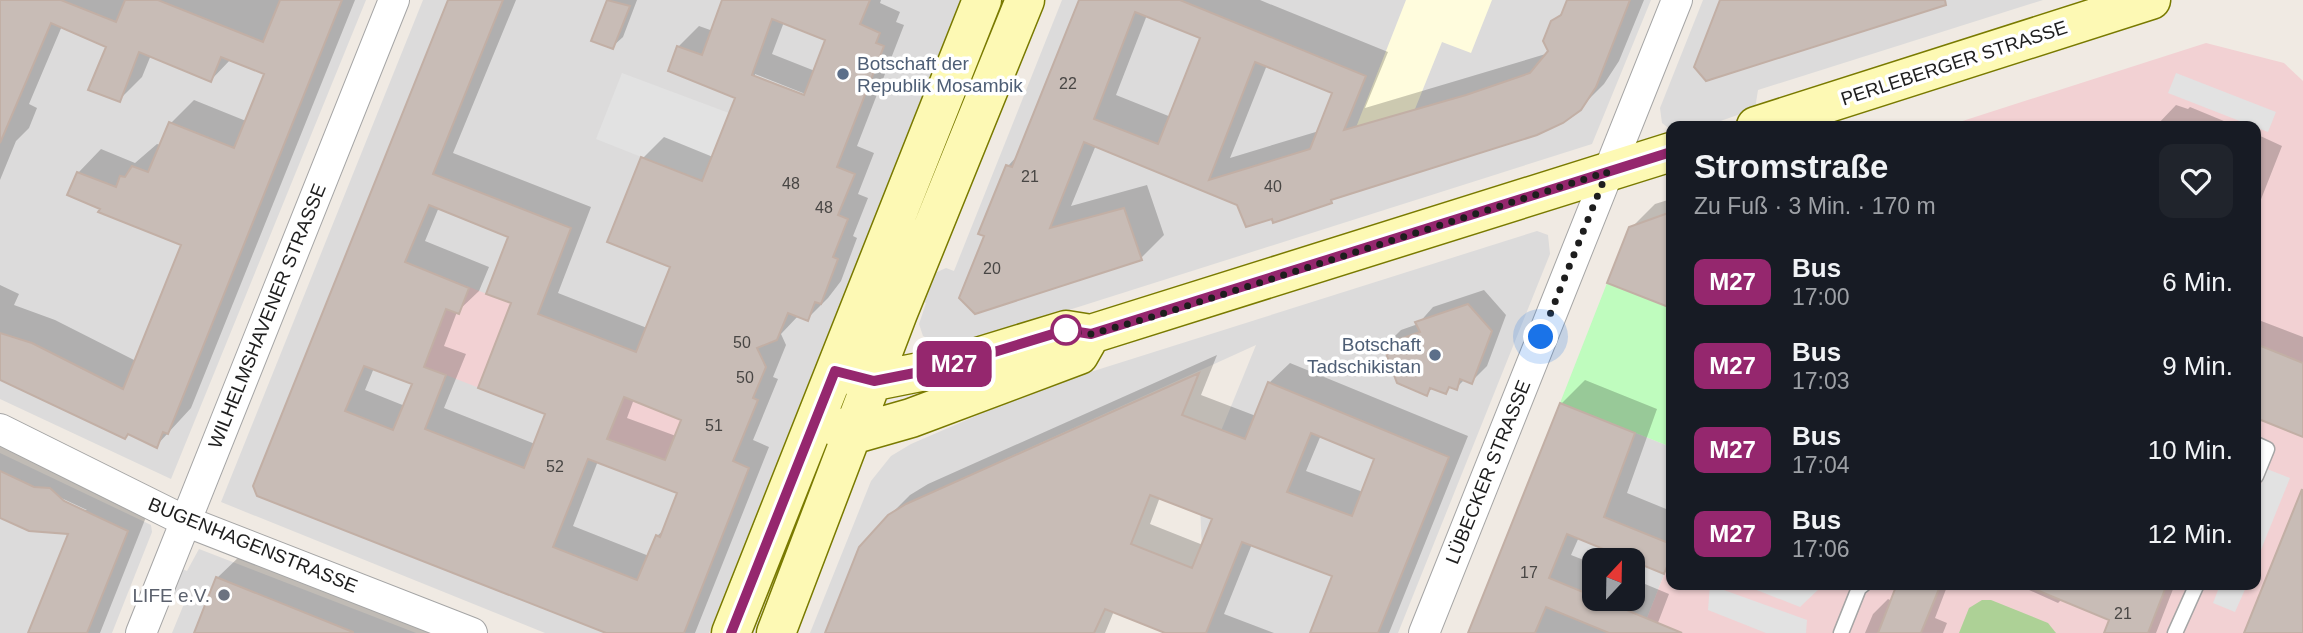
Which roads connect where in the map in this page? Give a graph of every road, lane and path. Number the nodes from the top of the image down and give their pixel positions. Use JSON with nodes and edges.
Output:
{"nodes":[{"id":1,"x":394,"y":0,"type":"edge"},
{"id":2,"x":982,"y":0,"type":"edge"},
{"id":3,"x":1025,"y":0,"type":"edge"},
{"id":4,"x":1677,"y":0,"type":"edge"},
{"id":5,"x":2151,"y":0,"type":"edge"},
{"id":6,"x":1772,"y":121,"type":"edge"},
{"id":7,"x":950,"y":135,"type":"junction"},
{"id":8,"x":1666,"y":154,"type":"edge"},
{"id":9,"x":1607,"y":172,"type":"junction"},
{"id":10,"x":1091,"y":334,"type":"junction"},
{"id":11,"x":835,"y":371,"type":"junction"},
{"id":12,"x":874,"y":381,"type":"junction"},
{"id":13,"x":817,"y":419,"type":"junction"},
{"id":14,"x":0,"y":429,"type":"edge"},
{"id":15,"x":855,"y":434,"type":"junction"},
{"id":16,"x":2261,"y":446,"type":"edge"},
{"id":17,"x":2261,"y":464,"type":"edge"},
{"id":18,"x":186,"y":521,"type":"junction"},
{"id":19,"x":1858,"y":590,"type":"edge"},
{"id":20,"x":2194,"y":590,"type":"edge"},
{"id":21,"x":141,"y":633,"type":"edge"},
{"id":22,"x":472,"y":633,"type":"edge"},
{"id":23,"x":732,"y":633,"type":"edge"},
{"id":24,"x":776,"y":633,"type":"edge"},
{"id":25,"x":1424,"y":633,"type":"edge"},
{"id":26,"x":1841,"y":633,"type":"edge"},
{"id":27,"x":2175,"y":633,"type":"edge"}],
"edges":[{"from":1,"to":18,"type":"street","name":"WILHELMSHAVENER STRASSE"},
{"from":2,"to":7,"type":"main road"},
{"from":3,"to":7,"type":"main road"},
{"from":4,"to":9,"type":"street","name":"LÜBECKER STRASSE"},
{"from":5,"to":6,"type":"main road","name":"PERLEBERGER STRASSE"},
{"from":7,"to":11,"type":"main road"},
{"from":7,"to":12,"type":"main road"},
{"from":8,"to":9,"type":"main road"},
{"from":9,"to":10,"type":"main road"},
{"from":9,"to":25,"type":"street","name":"LÜBECKER STRASSE"},
{"from":10,"to":12,"type":"main road"},
{"from":10,"to":15,"type":"main road"},
{"from":11,"to":12,"type":"main road"},
{"from":11,"to":13,"type":"main road"},
{"from":12,"to":15,"type":"main road"},
{"from":13,"to":15,"type":"main road"},
{"from":13,"to":23,"type":"main road"},
{"from":14,"to":18,"type":"street","name":"BUGENHAGENSTRASSE"},
{"from":15,"to":24,"type":"main road"},
{"from":16,"to":17,"type":"lane"},
{"from":18,"to":21,"type":"street","name":"WILHELMSHAVENER STRASSE"},
{"from":18,"to":22,"type":"street","name":"BUGENHAGENSTRASSE"},
{"from":19,"to":26,"type":"lane"},
{"from":20,"to":27,"type":"lane"}]}
